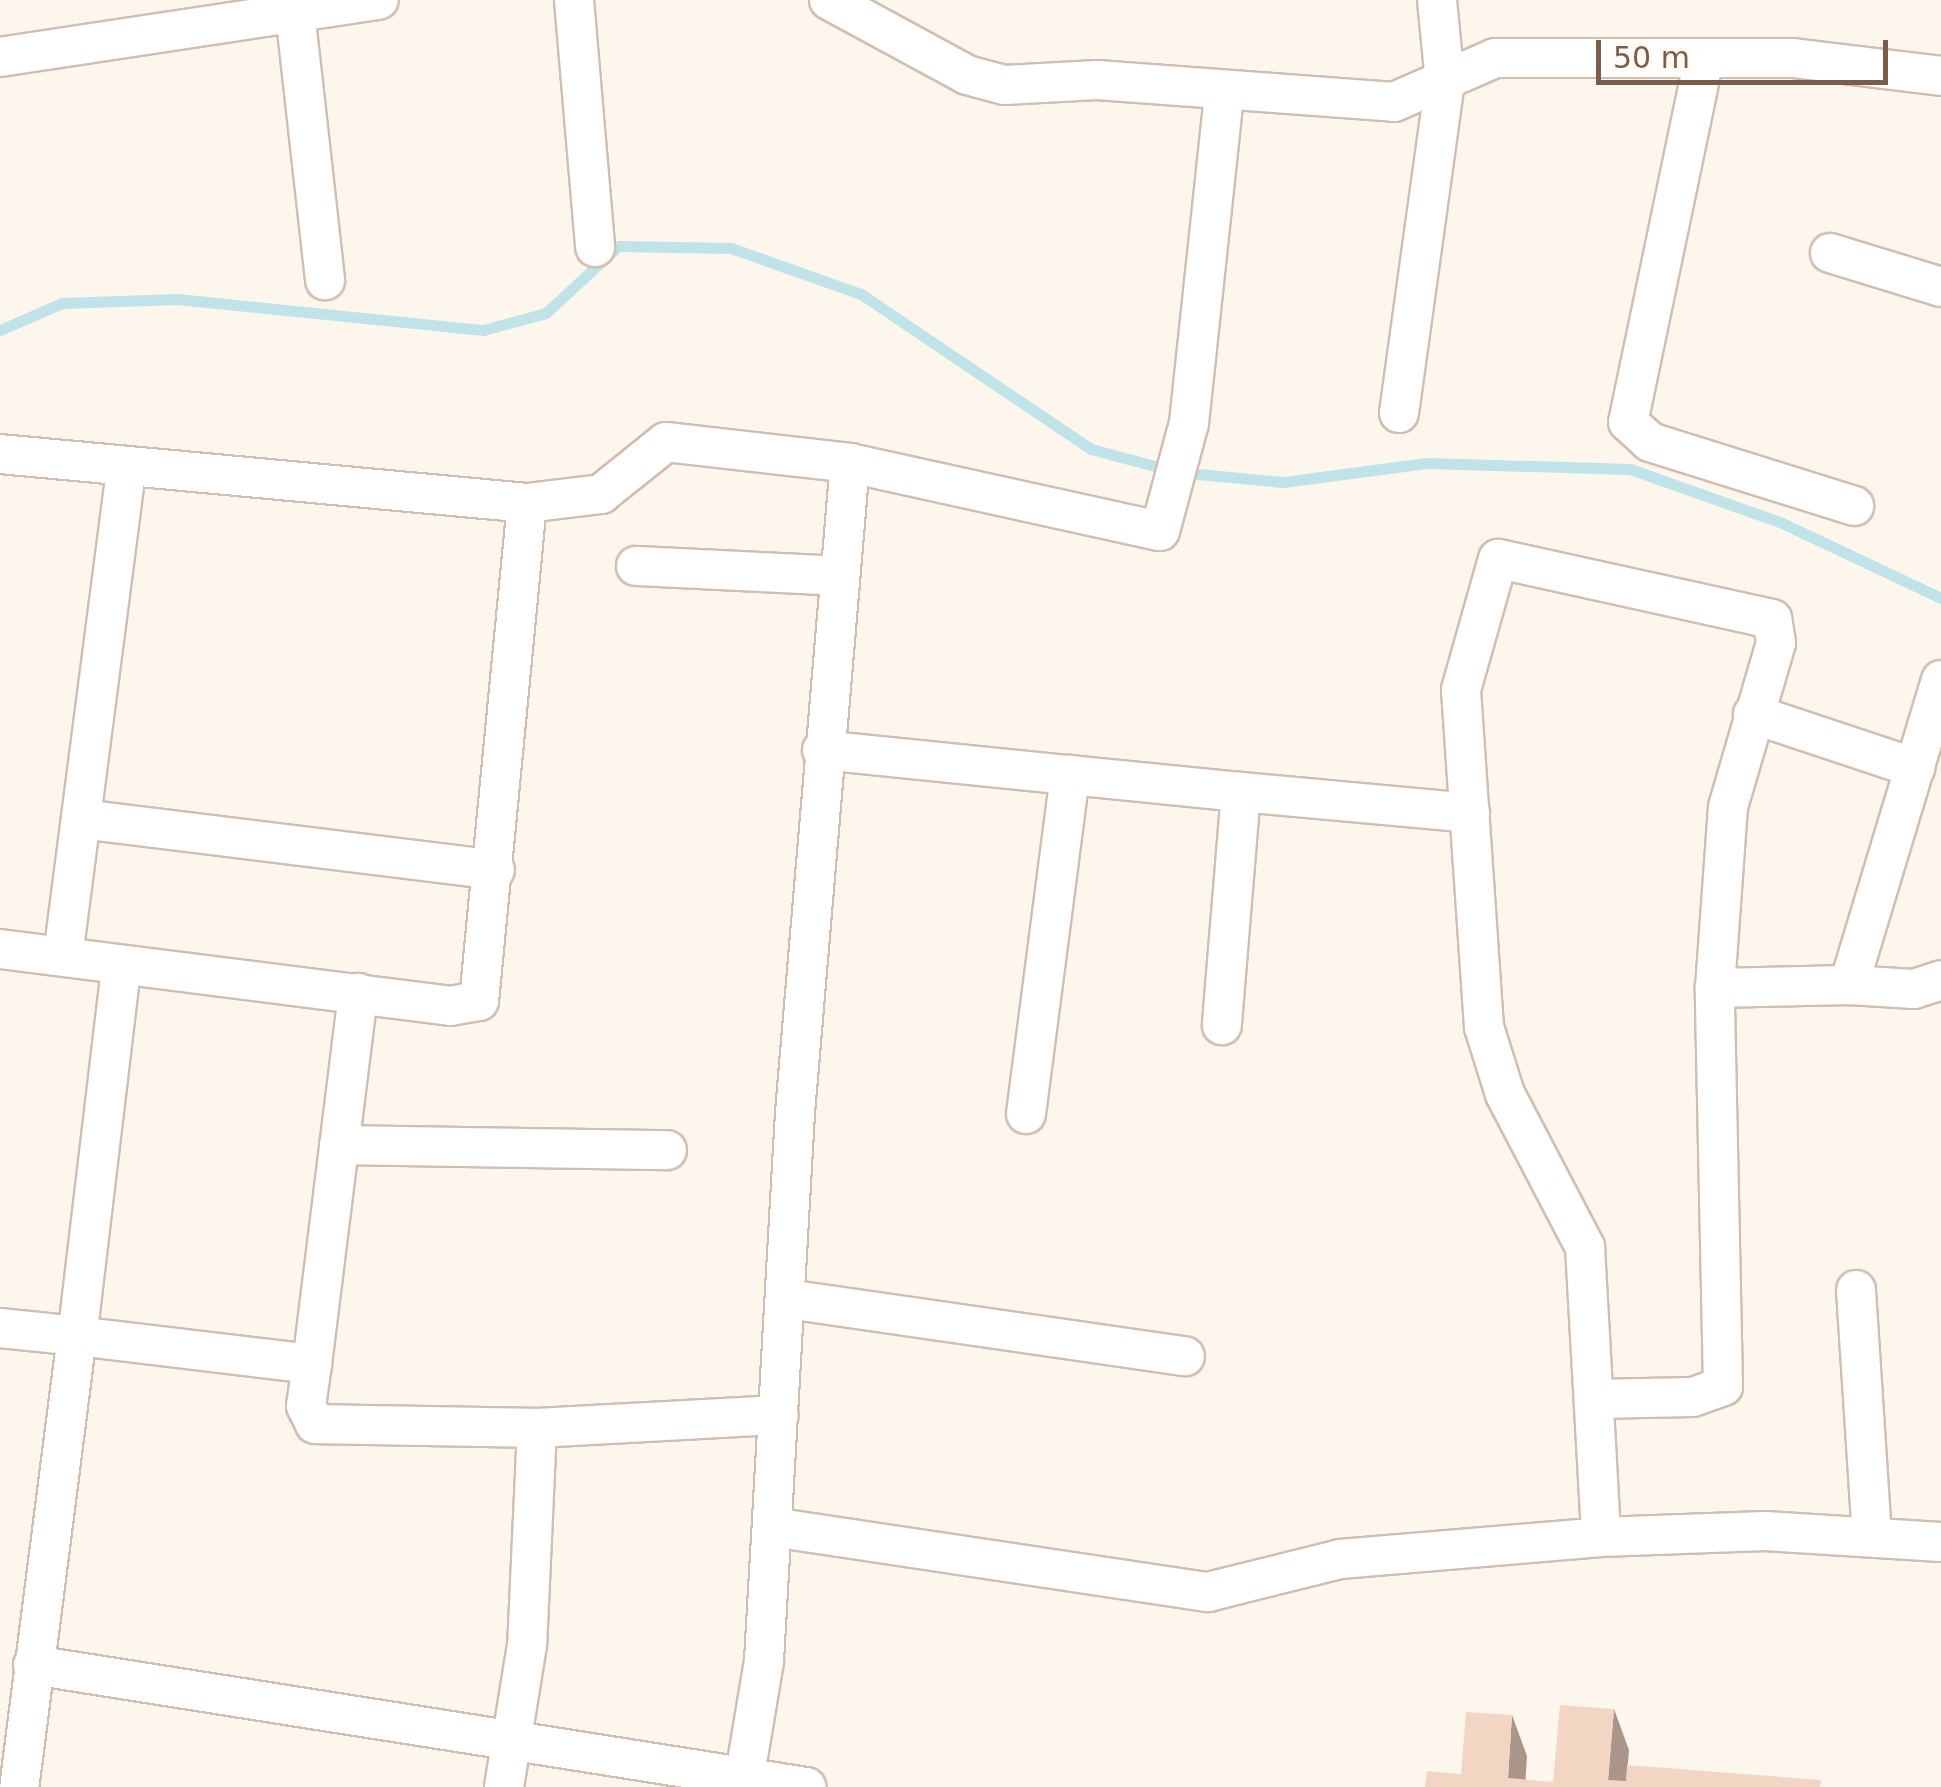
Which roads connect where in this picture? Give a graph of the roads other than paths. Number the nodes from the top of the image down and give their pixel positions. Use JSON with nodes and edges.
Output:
{"nodes":[{"id":1,"x":376,"y":0,"type":"edge"},
{"id":2,"x":574,"y":0,"type":"edge"},
{"id":3,"x":829,"y":0,"type":"edge"},
{"id":4,"x":1437,"y":0,"type":"edge"},
{"id":5,"x":250,"y":10,"type":"edge"},
{"id":6,"x":295,"y":12,"type":"junction"},
{"id":7,"x":0,"y":57,"type":"edge"},
{"id":8,"x":1704,"y":59,"type":"junction"},
{"id":9,"x":1941,"y":76,"type":"edge"},
{"id":10,"x":1446,"y":82,"type":"junction"},
{"id":11,"x":1224,"y":94,"type":"junction"},
{"id":12,"x":595,"y":248,"type":"dead end"},
{"id":13,"x":1830,"y":253,"type":"dead end"},
{"id":14,"x":326,"y":280,"type":"dead end"},
{"id":15,"x":1941,"y":287,"type":"edge"},
{"id":16,"x":1399,"y":413,"type":"dead end"},
{"id":17,"x":0,"y":454,"type":"edge"},
{"id":18,"x":850,"y":463,"type":"junction"},
{"id":19,"x":126,"y":472,"type":"junction"},
{"id":20,"x":527,"y":503,"type":"junction"},
{"id":21,"x":1854,"y":506,"type":"dead end"},
{"id":22,"x":636,"y":566,"type":"dead end"},
{"id":23,"x":839,"y":576,"type":"junction"},
{"id":24,"x":1941,"y":680,"type":"edge"},
{"id":25,"x":1752,"y":714,"type":"junction"},
{"id":26,"x":822,"y":750,"type":"junction"},
{"id":27,"x":1915,"y":768,"type":"junction"},
{"id":28,"x":1070,"y":774,"type":"junction"},
{"id":29,"x":1242,"y":792,"type":"junction"},
{"id":30,"x":1470,"y":813,"type":"junction"},
{"id":31,"x":80,"y":820,"type":"junction"},
{"id":32,"x":495,"y":870,"type":"junction"},
{"id":33,"x":0,"y":949,"type":"edge"},
{"id":34,"x":62,"y":956,"type":"junction"},
{"id":35,"x":120,"y":969,"type":"junction"},
{"id":36,"x":1941,"y":980,"type":"edge"},
{"id":37,"x":1849,"y":984,"type":"junction"},
{"id":38,"x":1715,"y":988,"type":"junction"},
{"id":39,"x":358,"y":993,"type":"junction"},
{"id":40,"x":1222,"y":1025,"type":"dead end"},
{"id":41,"x":1026,"y":1114,"type":"dead end"},
{"id":42,"x":340,"y":1144,"type":"junction"},
{"id":43,"x":667,"y":1150,"type":"dead end"},
{"id":44,"x":1856,"y":1290,"type":"dead end"},
{"id":45,"x":786,"y":1299,"type":"junction"},
{"id":46,"x":0,"y":1328,"type":"edge"},
{"id":47,"x":77,"y":1336,"type":"junction"},
{"id":48,"x":1185,"y":1356,"type":"dead end"},
{"id":49,"x":312,"y":1364,"type":"junction"},
{"id":50,"x":1594,"y":1400,"type":"junction"},
{"id":51,"x":779,"y":1415,"type":"junction"},
{"id":52,"x":537,"y":1428,"type":"junction"},
{"id":53,"x":772,"y":1527,"type":"junction"},
{"id":54,"x":1872,"y":1536,"type":"junction"},
{"id":55,"x":1601,"y":1537,"type":"junction"},
{"id":56,"x":1941,"y":1542,"type":"edge"},
{"id":57,"x":32,"y":1664,"type":"junction"},
{"id":58,"x":515,"y":1737,"type":"junction"},
{"id":59,"x":776,"y":1784,"type":"edge"},
{"id":60,"x":19,"y":1787,"type":"edge"},
{"id":61,"x":504,"y":1787,"type":"edge"}],
"edges":[{"from":1,"to":6,"type":"street"},
{"from":2,"to":12,"type":"street"},
{"from":3,"to":11,"type":"street"},
{"from":4,"to":10,"type":"street"},
{"from":5,"to":6,"type":"street"},
{"from":5,"to":7,"type":"street"},
{"from":6,"to":14,"type":"street"},
{"from":8,"to":9,"type":"street"},
{"from":8,"to":10,"type":"street"},
{"from":8,"to":21,"type":"street"},
{"from":10,"to":11,"type":"street"},
{"from":10,"to":16,"type":"street"},
{"from":11,"to":18,"type":"street"},
{"from":13,"to":15,"type":"street"},
{"from":17,"to":19,"type":"street"},
{"from":18,"to":20,"type":"street"},
{"from":18,"to":23,"type":"street"},
{"from":19,"to":20,"type":"street"},
{"from":19,"to":31,"type":"street"},
{"from":20,"to":32,"type":"street"},
{"from":22,"to":23,"type":"street"},
{"from":23,"to":26,"type":"street"},
{"from":24,"to":27,"type":"street"},
{"from":25,"to":27,"type":"street"},
{"from":25,"to":30,"type":"street"},
{"from":25,"to":38,"type":"street"},
{"from":26,"to":28,"type":"street"},
{"from":26,"to":45,"type":"street"},
{"from":27,"to":37,"type":"street"},
{"from":28,"to":29,"type":"street"},
{"from":28,"to":41,"type":"street"},
{"from":29,"to":30,"type":"street"},
{"from":29,"to":40,"type":"street"},
{"from":30,"to":50,"type":"street"},
{"from":31,"to":32,"type":"street"},
{"from":31,"to":34,"type":"street"},
{"from":32,"to":39,"type":"street"},
{"from":33,"to":34,"type":"street"},
{"from":34,"to":35,"type":"street"},
{"from":35,"to":39,"type":"street"},
{"from":35,"to":47,"type":"street"},
{"from":36,"to":37,"type":"street"},
{"from":37,"to":38,"type":"street"},
{"from":38,"to":50,"type":"street"},
{"from":39,"to":42,"type":"street"},
{"from":42,"to":43,"type":"street"},
{"from":42,"to":49,"type":"street"},
{"from":44,"to":54,"type":"street"},
{"from":45,"to":48,"type":"street"},
{"from":45,"to":51,"type":"street"},
{"from":46,"to":47,"type":"street"},
{"from":47,"to":49,"type":"street"},
{"from":47,"to":57,"type":"street"},
{"from":49,"to":52,"type":"street"},
{"from":50,"to":55,"type":"street"},
{"from":51,"to":52,"type":"street"},
{"from":51,"to":53,"type":"street"},
{"from":52,"to":58,"type":"street"},
{"from":53,"to":55,"type":"street"},
{"from":53,"to":59,"type":"street"},
{"from":54,"to":55,"type":"street"},
{"from":54,"to":56,"type":"street"},
{"from":57,"to":58,"type":"street"},
{"from":57,"to":60,"type":"street"},
{"from":58,"to":59,"type":"street"},
{"from":58,"to":61,"type":"street"}]}
